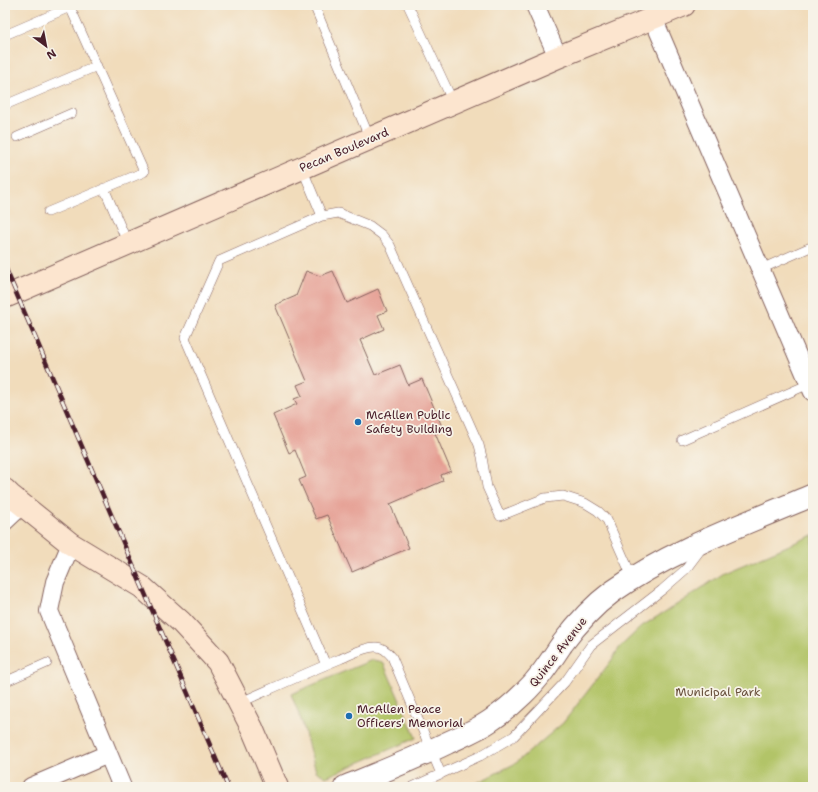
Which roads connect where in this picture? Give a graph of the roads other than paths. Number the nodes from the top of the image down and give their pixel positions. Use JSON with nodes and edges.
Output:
{"nodes":[{"id":1,"x":314,"y":5,"type":"edge"},
{"id":2,"x":408,"y":5,"type":"edge"},
{"id":3,"x":535,"y":5,"type":"edge"},
{"id":4,"x":667,"y":10,"type":"edge"},
{"id":5,"x":5,"y":35,"type":"edge"},
{"id":6,"x":558,"y":57,"type":"junction"},
{"id":7,"x":97,"y":66,"type":"junction"},
{"id":8,"x":454,"y":102,"type":"junction"},
{"id":9,"x":5,"y":105,"type":"edge"},
{"id":10,"x":72,"y":114,"type":"dead end"},
{"id":11,"x":17,"y":137,"type":"dead end"},
{"id":12,"x":370,"y":139,"type":"junction"},
{"id":13,"x":302,"y":168,"type":"junction"},
{"id":14,"x":104,"y":188,"type":"junction"},
{"id":15,"x":48,"y":212,"type":"dead end"},
{"id":16,"x":322,"y":216,"type":"junction"},
{"id":17,"x":128,"y":244,"type":"junction"},
{"id":18,"x":813,"y":246,"type":"edge"},
{"id":19,"x":761,"y":269,"type":"junction"},
{"id":20,"x":5,"y":297,"type":"edge"},
{"id":21,"x":811,"y":388,"type":"edge"},
{"id":22,"x":682,"y":440,"type":"dead end"},
{"id":23,"x":5,"y":490,"type":"edge"},
{"id":24,"x":813,"y":495,"type":"edge"},
{"id":25,"x":22,"y":505,"type":"junction"},
{"id":26,"x":5,"y":521,"type":"edge"},
{"id":27,"x":709,"y":539,"type":"junction"},
{"id":28,"x":71,"y":544,"type":"junction"},
{"id":29,"x":633,"y":579,"type":"junction"},
{"id":30,"x":47,"y":663,"type":"dead end"},
{"id":31,"x":326,"y":665,"type":"junction"},
{"id":32,"x":5,"y":678,"type":"edge"},
{"id":33,"x":239,"y":703,"type":"junction"},
{"id":34,"x":432,"y":751,"type":"junction"},
{"id":35,"x":108,"y":754,"type":"junction"},
{"id":36,"x":442,"y":774,"type":"junction"},
{"id":37,"x":31,"y":787,"type":"edge"},
{"id":38,"x":122,"y":787,"type":"edge"},
{"id":39,"x":277,"y":787,"type":"edge"},
{"id":40,"x":344,"y":787,"type":"edge"},
{"id":41,"x":412,"y":787,"type":"edge"}],
"edges":[{"from":1,"to":12,"type":"lane"},
{"from":2,"to":8,"type":"lane"},
{"from":3,"to":6,"type":"street"},
{"from":4,"to":6,"type":"main road","name":"Pecan Boulevard"},
{"from":4,"to":19,"type":"street"},
{"from":5,"to":7,"type":"lane"},
{"from":6,"to":8,"type":"main road","name":"Pecan Boulevard"},
{"from":7,"to":9,"type":"lane"},
{"from":7,"to":14,"type":"lane"},
{"from":8,"to":12,"type":"main road","name":"Pecan Boulevard"},
{"from":10,"to":11,"type":"lane"},
{"from":12,"to":13,"type":"main road","name":"Pecan Boulevard"},
{"from":13,"to":16,"type":"lane"},
{"from":13,"to":17,"type":"main road","name":"Pecan Boulevard"},
{"from":14,"to":15,"type":"lane"},
{"from":14,"to":17,"type":"lane"},
{"from":16,"to":29,"type":"lane"},
{"from":16,"to":31,"type":"lane"},
{"from":17,"to":20,"type":"main road","name":"Pecan Boulevard"},
{"from":18,"to":19,"type":"lane"},
{"from":19,"to":21,"type":"street"},
{"from":21,"to":22,"type":"lane"},
{"from":23,"to":25,"type":"main road"},
{"from":24,"to":27,"type":"street","name":"Quince Avenue"},
{"from":25,"to":26,"type":"street"},
{"from":25,"to":28,"type":"main road"},
{"from":27,"to":29,"type":"street","name":"Quince Avenue"},
{"from":27,"to":36,"type":"lane"},
{"from":28,"to":33,"type":"main road"},
{"from":28,"to":35,"type":"street"},
{"from":29,"to":34,"type":"street","name":"Quince Avenue"},
{"from":30,"to":32,"type":"lane"},
{"from":31,"to":33,"type":"lane"},
{"from":31,"to":34,"type":"lane"},
{"from":33,"to":39,"type":"main road"},
{"from":34,"to":36,"type":"lane"},
{"from":34,"to":40,"type":"street","name":"Quince Avenue"},
{"from":35,"to":37,"type":"street"},
{"from":35,"to":38,"type":"street"},
{"from":36,"to":41,"type":"lane"}]}
